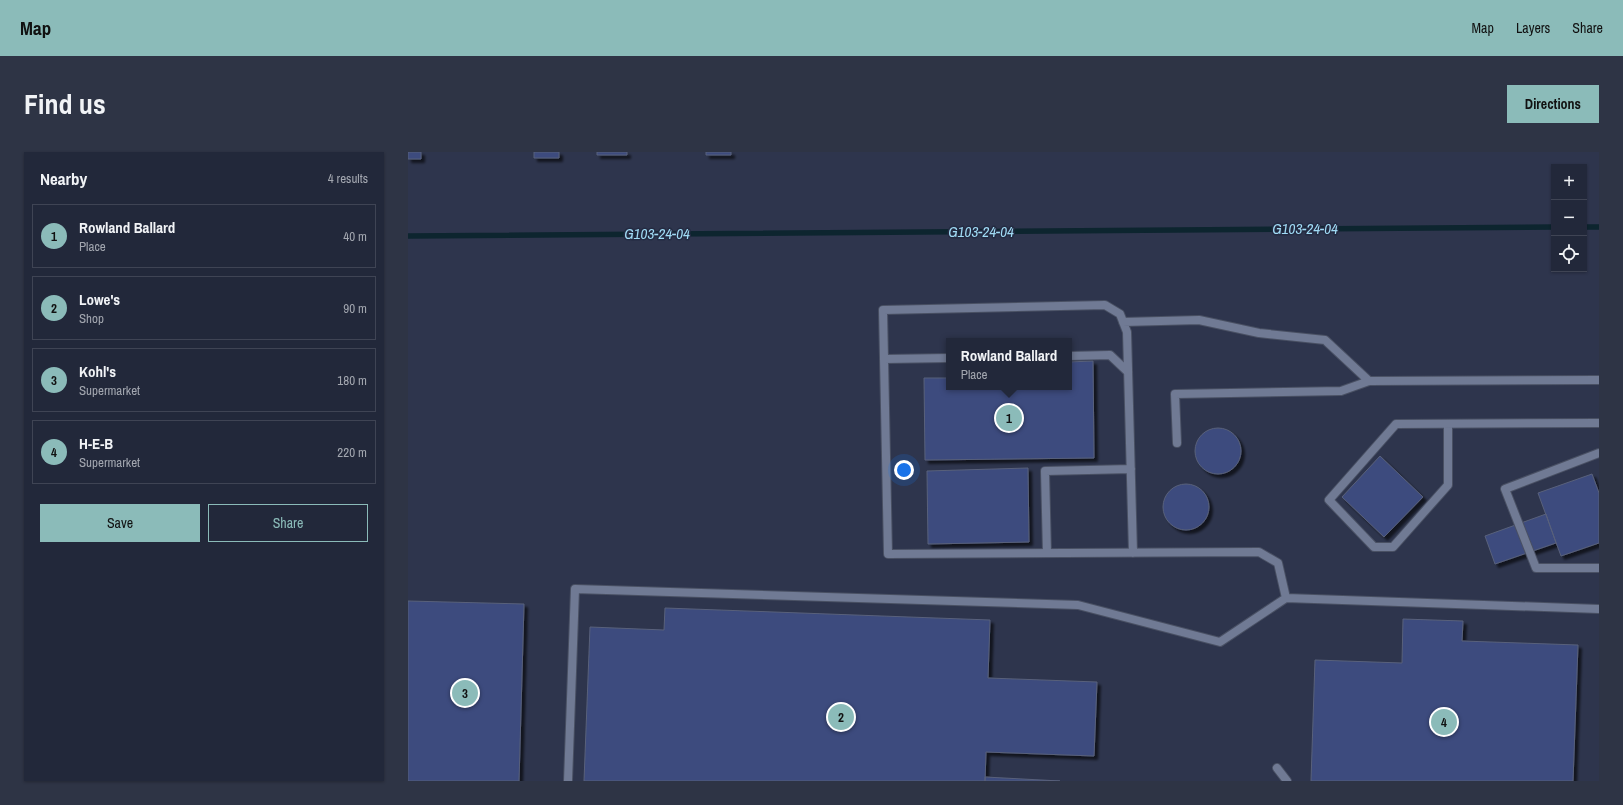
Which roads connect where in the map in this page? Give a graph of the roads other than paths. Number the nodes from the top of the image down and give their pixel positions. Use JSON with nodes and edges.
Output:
{"nodes":[{"id":1,"x":1123,"y":322,"type":"junction"},
{"id":2,"x":1072,"y":356,"type":"edge"},
{"id":3,"x":946,"y":358,"type":"edge"},
{"id":4,"x":884,"y":359,"type":"junction"},
{"id":5,"x":1128,"y":372,"type":"junction"},
{"id":6,"x":1599,"y":380,"type":"edge"},
{"id":7,"x":1369,"y":381,"type":"junction"},
{"id":8,"x":1599,"y":423,"type":"edge"},
{"id":9,"x":1448,"y":424,"type":"junction"},
{"id":10,"x":1177,"y":443,"type":"dead end"},
{"id":11,"x":1599,"y":453,"type":"edge"},
{"id":12,"x":1131,"y":469,"type":"junction"},
{"id":13,"x":1133,"y":553,"type":"junction"},
{"id":14,"x":1047,"y":554,"type":"junction"},
{"id":15,"x":1599,"y":568,"type":"edge"},
{"id":16,"x":1286,"y":598,"type":"junction"},
{"id":17,"x":1599,"y":609,"type":"edge"},
{"id":18,"x":1277,"y":768,"type":"dead end"},
{"id":19,"x":568,"y":781,"type":"edge"},
{"id":20,"x":1287,"y":781,"type":"edge"}],
"edges":[{"from":1,"to":4,"type":"lane"},
{"from":1,"to":5,"type":"lane"},
{"from":1,"to":7,"type":"lane"},
{"from":2,"to":5,"type":"lane"},
{"from":3,"to":4,"type":"lane"},
{"from":4,"to":14,"type":"lane"},
{"from":5,"to":12,"type":"lane"},
{"from":6,"to":7,"type":"lane"},
{"from":7,"to":10,"type":"lane"},
{"from":8,"to":9,"type":"lane"},
{"from":9,"to":9,"type":"lane"},
{"from":11,"to":15,"type":"lane"},
{"from":12,"to":13,"type":"lane"},
{"from":12,"to":14,"type":"lane"},
{"from":13,"to":14,"type":"lane"},
{"from":13,"to":16,"type":"lane"},
{"from":16,"to":17,"type":"lane"},
{"from":16,"to":19,"type":"lane"},
{"from":18,"to":20,"type":"lane"}]}
